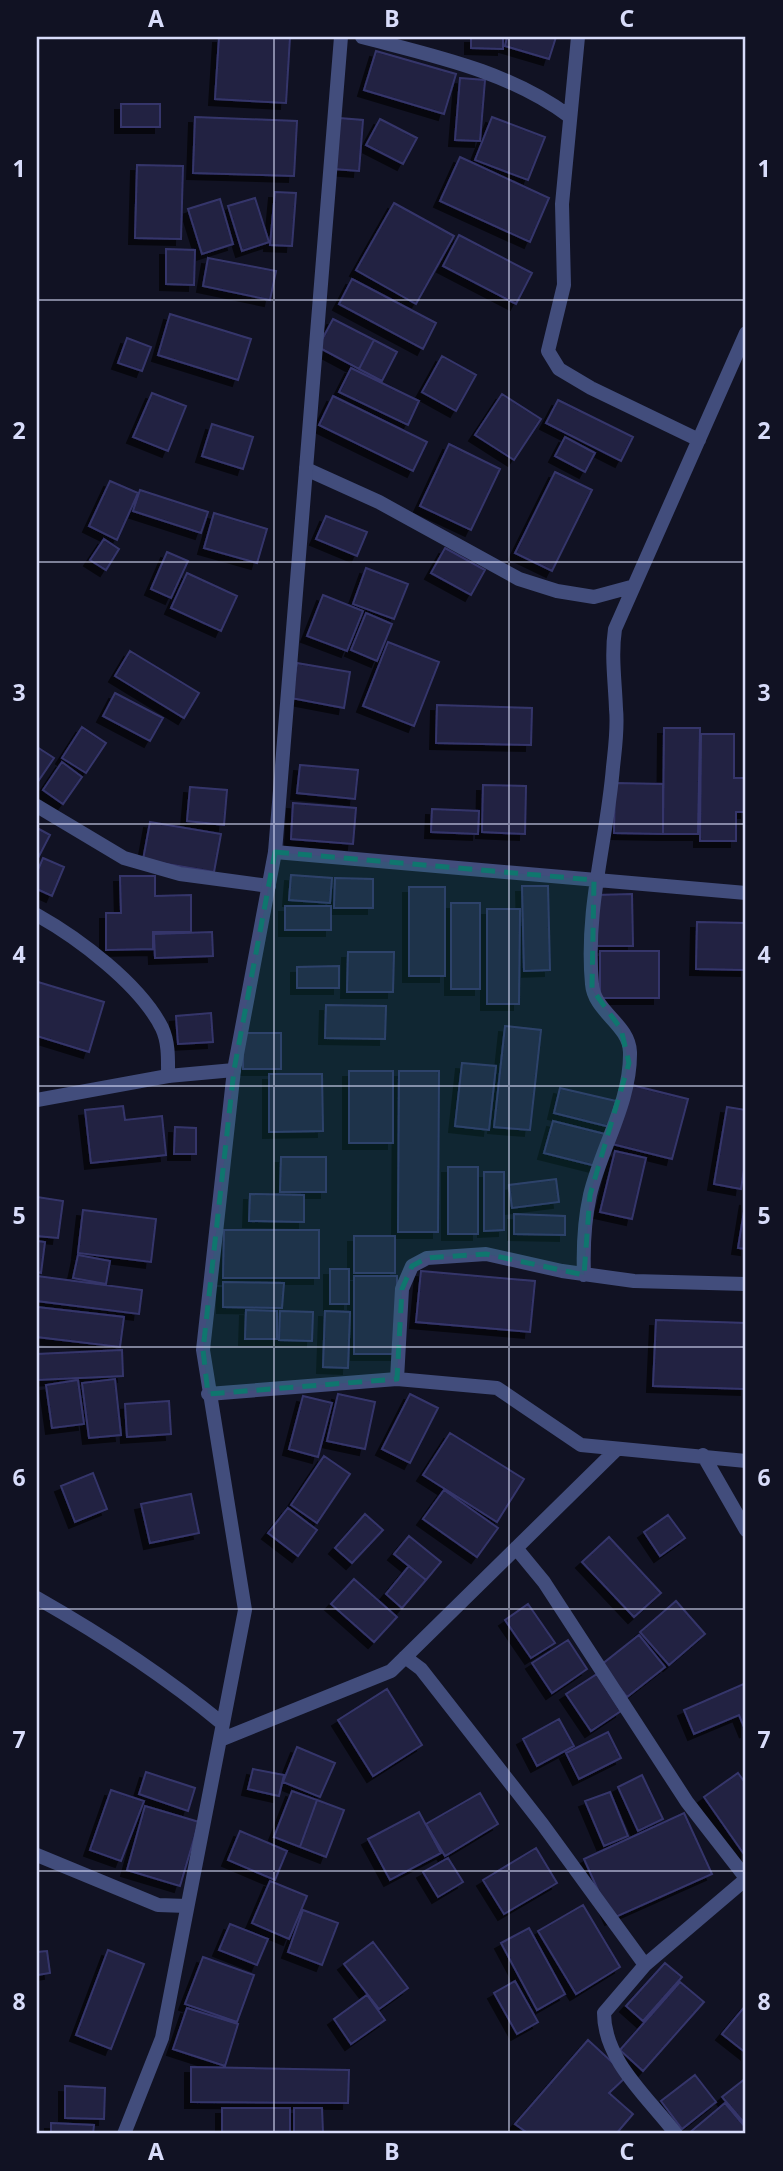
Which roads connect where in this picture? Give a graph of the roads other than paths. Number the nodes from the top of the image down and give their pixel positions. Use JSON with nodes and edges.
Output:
{"nodes":[{"id":1,"x":341,"y":37,"type":"edge"},
{"id":2,"x":362,"y":37,"type":"edge"},
{"id":3,"x":578,"y":37,"type":"edge"},
{"id":4,"x":569,"y":116,"type":"junction"},
{"id":5,"x":746,"y":333,"type":"edge"},
{"id":6,"x":699,"y":440,"type":"junction"},
{"id":7,"x":306,"y":469,"type":"junction"},
{"id":8,"x":631,"y":587,"type":"junction"},
{"id":9,"x":37,"y":806,"type":"edge"},
{"id":10,"x":275,"y":852,"type":"junction"},
{"id":11,"x":594,"y":880,"type":"junction"},
{"id":12,"x":269,"y":886,"type":"junction"},
{"id":13,"x":746,"y":893,"type":"edge"},
{"id":14,"x":37,"y":915,"type":"edge"},
{"id":15,"x":234,"y":1070,"type":"junction"},
{"id":16,"x":168,"y":1076,"type":"junction"},
{"id":17,"x":37,"y":1101,"type":"edge"},
{"id":18,"x":584,"y":1275,"type":"junction"},
{"id":19,"x":746,"y":1284,"type":"edge"},
{"id":20,"x":397,"y":1379,"type":"junction"},
{"id":21,"x":208,"y":1394,"type":"junction"},
{"id":22,"x":617,"y":1449,"type":"junction"},
{"id":23,"x":703,"y":1455,"type":"junction"},
{"id":24,"x":746,"y":1461,"type":"edge"},
{"id":25,"x":746,"y":1530,"type":"edge"},
{"id":26,"x":516,"y":1548,"type":"junction"},
{"id":27,"x":37,"y":1598,"type":"edge"},
{"id":28,"x":405,"y":1657,"type":"junction"},
{"id":29,"x":223,"y":1724,"type":"junction"},
{"id":30,"x":220,"y":1740,"type":"junction"},
{"id":31,"x":37,"y":1855,"type":"edge"},
{"id":32,"x":746,"y":1878,"type":"edge"},
{"id":33,"x":187,"y":1906,"type":"junction"},
{"id":34,"x":645,"y":1965,"type":"junction"},
{"id":35,"x":124,"y":2134,"type":"edge"},
{"id":36,"x":676,"y":2134,"type":"edge"}],
"edges":[{"from":1,"to":7,"type":"street"},
{"from":2,"to":4,"type":"street"},
{"from":3,"to":4,"type":"street"},
{"from":4,"to":6,"type":"street"},
{"from":5,"to":6,"type":"street"},
{"from":6,"to":8,"type":"street"},
{"from":7,"to":8,"type":"street"},
{"from":7,"to":10,"type":"street"},
{"from":8,"to":11,"type":"street"},
{"from":9,"to":12,"type":"street"},
{"from":10,"to":11,"type":"street"},
{"from":10,"to":12,"type":"street"},
{"from":11,"to":13,"type":"street"},
{"from":11,"to":18,"type":"street"},
{"from":12,"to":15,"type":"street"},
{"from":14,"to":16,"type":"street"},
{"from":15,"to":16,"type":"street"},
{"from":15,"to":21,"type":"street"},
{"from":16,"to":17,"type":"street"},
{"from":18,"to":19,"type":"street"},
{"from":18,"to":20,"type":"street"},
{"from":20,"to":21,"type":"street"},
{"from":20,"to":22,"type":"street"},
{"from":21,"to":29,"type":"street"},
{"from":22,"to":23,"type":"street"},
{"from":22,"to":26,"type":"street"},
{"from":23,"to":24,"type":"street"},
{"from":23,"to":25,"type":"street"},
{"from":26,"to":28,"type":"street"},
{"from":26,"to":32,"type":"street"},
{"from":27,"to":29,"type":"street"},
{"from":28,"to":30,"type":"street"},
{"from":28,"to":34,"type":"street"},
{"from":29,"to":30,"type":"street"},
{"from":30,"to":33,"type":"street"},
{"from":31,"to":33,"type":"street"},
{"from":32,"to":34,"type":"street"},
{"from":33,"to":35,"type":"street"},
{"from":34,"to":36,"type":"street"}]}
